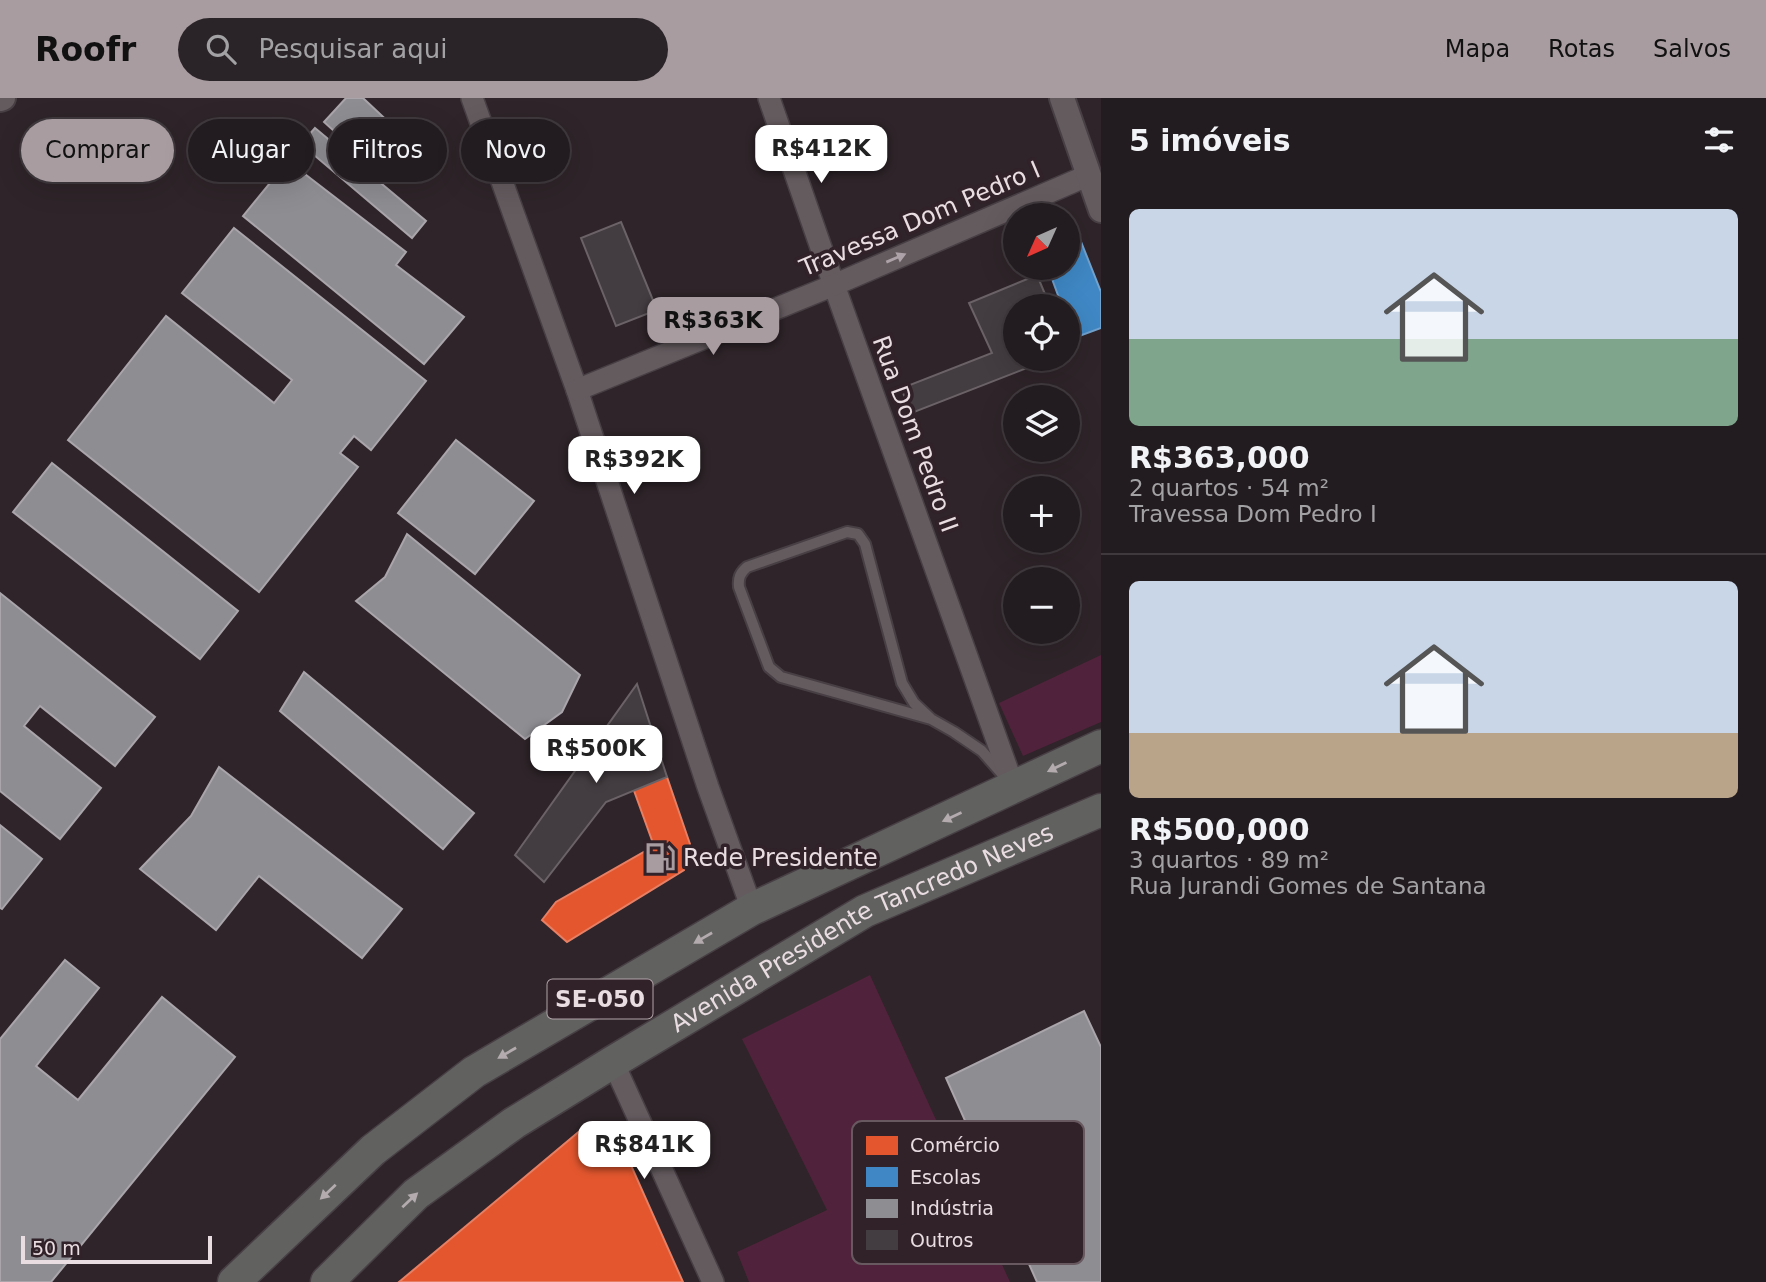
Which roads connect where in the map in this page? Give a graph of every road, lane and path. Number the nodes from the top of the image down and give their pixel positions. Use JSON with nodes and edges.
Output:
{"nodes":[{"id":1,"x":472,"y":98,"type":"edge"},
{"id":2,"x":769,"y":98,"type":"edge"},
{"id":3,"x":1062,"y":98,"type":"edge"},
{"id":4,"x":1088,"y":175,"type":"junction"},
{"id":5,"x":1101,"y":209,"type":"edge"},
{"id":6,"x":834,"y":285,"type":"junction"},
{"id":7,"x":577,"y":390,"type":"junction"},
{"id":8,"x":931,"y":719,"type":"junction"},
{"id":9,"x":1101,"y":746,"type":"edge"},
{"id":10,"x":1014,"y":788,"type":"junction"},
{"id":11,"x":1101,"y":810,"type":"edge"},
{"id":12,"x":752,"y":909,"type":"junction"},
{"id":13,"x":613,"y":1062,"type":"junction"},
{"id":14,"x":234,"y":1282,"type":"edge"},
{"id":15,"x":327,"y":1282,"type":"edge"},
{"id":16,"x":713,"y":1282,"type":"edge"}],
"edges":[{"from":1,"to":7,"type":"street"},
{"from":2,"to":6,"type":"street","name":"Rua Dom Pedro II"},
{"from":3,"to":4,"type":"street"},
{"from":4,"to":5,"type":"street"},
{"from":6,"to":4,"type":"street","name":"Travessa Dom Pedro I","one_way":true},
{"from":6,"to":7,"type":"street","name":"Travessa Dom Pedro I"},
{"from":6,"to":10,"type":"street","name":"Rua Dom Pedro II"},
{"from":7,"to":12,"type":"street"},
{"from":8,"to":8,"type":"lane"},
{"from":8,"to":10,"type":"lane"},
{"from":9,"to":10,"type":"main road","number":"SE-050","one_way":true},
{"from":10,"to":12,"type":"main road","number":"SE-050","one_way":true},
{"from":11,"to":13,"type":"main road","name":"Avenida Presidente Tancredo Neves","number":"SE-050"},
{"from":12,"to":14,"type":"main road","number":"SE-050","one_way":true},
{"from":15,"to":13,"type":"main road","name":"Avenida Presidente Tancredo Neves","number":"SE-050","one_way":true},
{"from":13,"to":16,"type":"street"}]}
